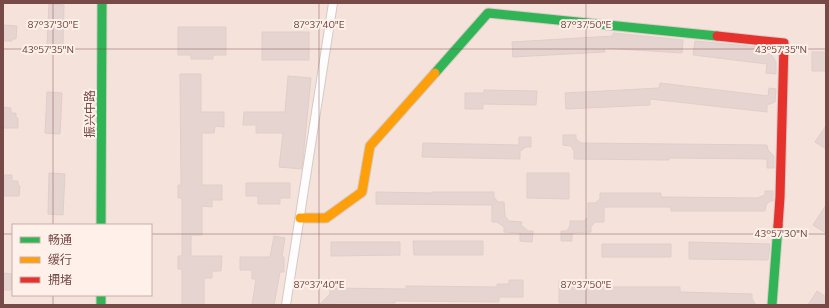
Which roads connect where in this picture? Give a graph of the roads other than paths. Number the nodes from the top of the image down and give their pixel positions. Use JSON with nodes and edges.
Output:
{"nodes":[{"id":1,"x":102,"y":3,"type":"edge"},
{"id":2,"x":333,"y":3,"type":"edge"},
{"id":3,"x":300,"y":218,"type":"junction"},
{"id":4,"x":101,"y":224,"type":"edge"},
{"id":5,"x":286,"y":305,"type":"edge"},
{"id":6,"x":772,"y":305,"type":"edge"}],
"edges":[{"from":1,"to":4,"type":"street","name":"振兴中路"},
{"from":2,"to":3,"type":"street"},
{"from":3,"to":5,"type":"street"},
{"from":3,"to":6,"type":"street"}]}
